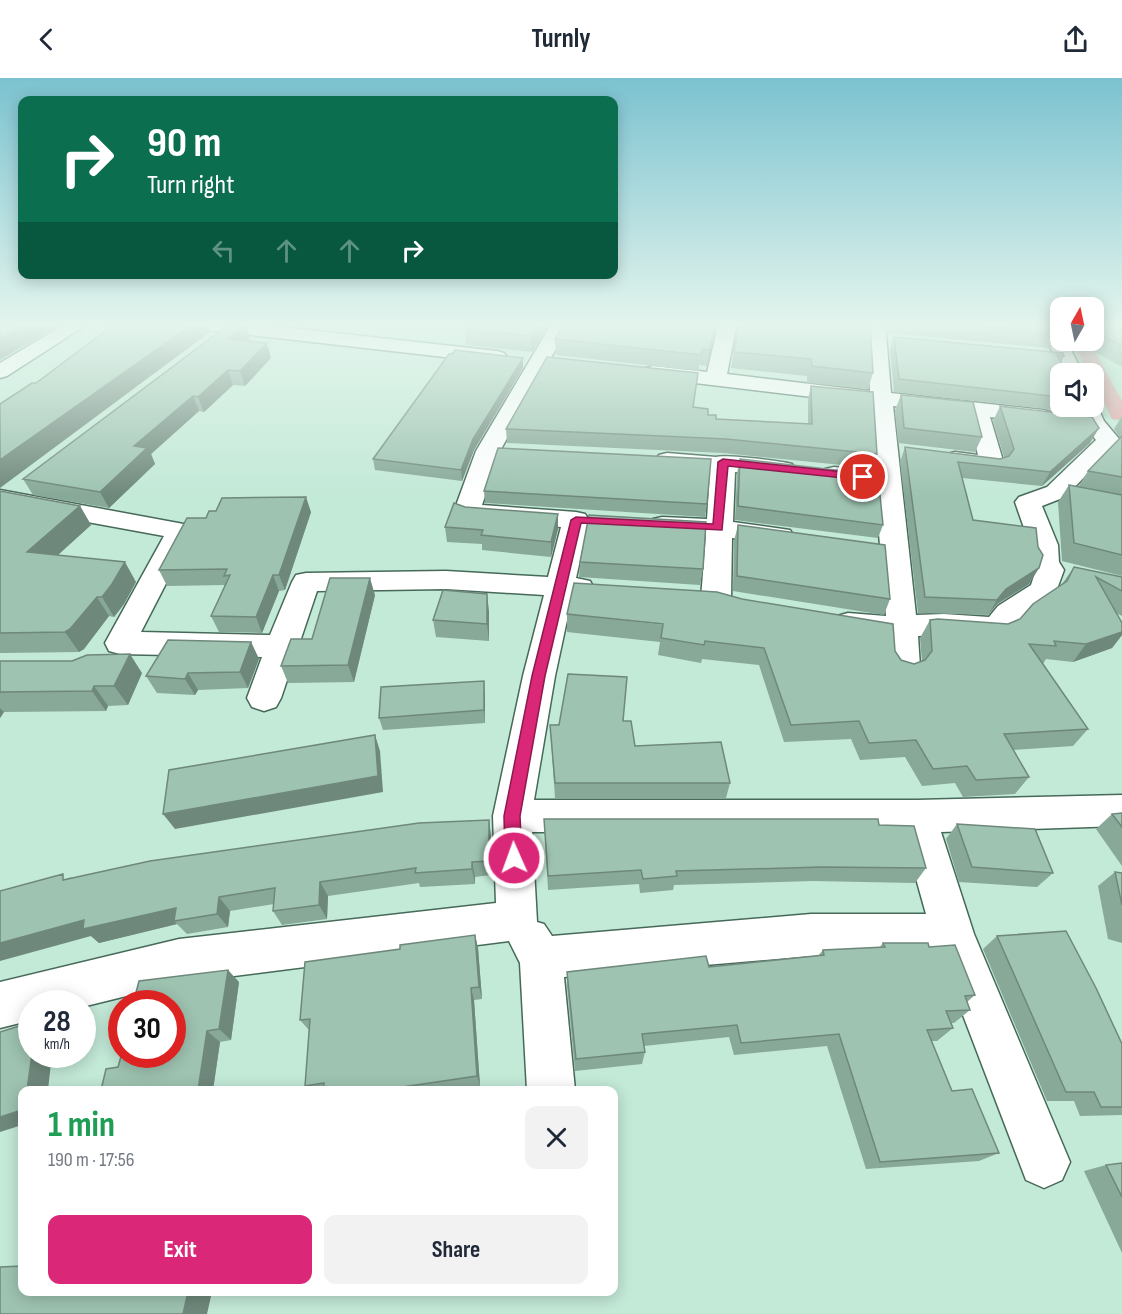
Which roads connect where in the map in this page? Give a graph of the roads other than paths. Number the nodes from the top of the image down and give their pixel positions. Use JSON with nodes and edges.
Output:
{"nodes":[{"id":1,"x":526,"y":381,"type":"edge"},
{"id":2,"x":731,"y":381,"type":"edge"},
{"id":3,"x":882,"y":381,"type":"edge"},
{"id":4,"x":881,"y":398,"type":"junction"},
{"id":5,"x":977,"y":409,"type":"junction"},
{"id":6,"x":1050,"y":415,"type":"edge"},
{"id":7,"x":1078,"y":417,"type":"edge"},
{"id":8,"x":933,"y":457,"type":"edge"},
{"id":9,"x":641,"y":458,"type":"edge"},
{"id":10,"x":723,"y":462,"type":"junction"},
{"id":11,"x":887,"y":480,"type":"junction"},
{"id":12,"x":1056,"y":492,"type":"junction"},
{"id":13,"x":11,"y":494,"type":"edge"},
{"id":14,"x":1089,"y":498,"type":"edge"},
{"id":15,"x":636,"y":523,"type":"edge"},
{"id":16,"x":718,"y":528,"type":"junction"},
{"id":17,"x":801,"y":539,"type":"edge"},
{"id":18,"x":560,"y":586,"type":"junction"},
{"id":19,"x":608,"y":590,"type":"edge"},
{"id":20,"x":715,"y":600,"type":"edge"},
{"id":21,"x":817,"y":618,"type":"edge"},
{"id":22,"x":902,"y":628,"type":"junction"},
{"id":23,"x":281,"y":646,"type":"junction"},
{"id":24,"x":904,"y":667,"type":"edge"},
{"id":25,"x":264,"y":698,"type":"dead end"},
{"id":26,"x":1120,"y":810,"type":"dead end"},
{"id":27,"x":512,"y":816,"type":"junction"},
{"id":28,"x":917,"y":816,"type":"junction"},
{"id":29,"x":517,"y":920,"type":"junction"},
{"id":30,"x":953,"y":934,"type":"junction"},
{"id":31,"x":541,"y":958,"type":"junction"},
{"id":32,"x":0,"y":1005,"type":"edge"},
{"id":33,"x":550,"y":1086,"type":"edge"},
{"id":34,"x":1044,"y":1162,"type":"dead end"}],
"edges":[{"from":1,"to":18,"type":"street"},
{"from":2,"to":4,"type":"street"},
{"from":3,"to":4,"type":"street"},
{"from":4,"to":5,"type":"street"},
{"from":4,"to":11,"type":"street"},
{"from":5,"to":6,"type":"street"},
{"from":5,"to":8,"type":"street"},
{"from":7,"to":12,"type":"street"},
{"from":9,"to":10,"type":"street"},
{"from":10,"to":11,"type":"street"},
{"from":10,"to":16,"type":"street"},
{"from":11,"to":22,"type":"street"},
{"from":12,"to":14,"type":"street"},
{"from":12,"to":22,"type":"street"},
{"from":13,"to":23,"type":"street"},
{"from":15,"to":16,"type":"street"},
{"from":16,"to":17,"type":"street"},
{"from":16,"to":20,"type":"street"},
{"from":18,"to":19,"type":"street"},
{"from":18,"to":23,"type":"street"},
{"from":18,"to":27,"type":"street"},
{"from":21,"to":22,"type":"street"},
{"from":22,"to":24,"type":"street"},
{"from":23,"to":25,"type":"street"},
{"from":26,"to":28,"type":"street"},
{"from":27,"to":28,"type":"street"},
{"from":27,"to":29,"type":"street"},
{"from":28,"to":30,"type":"street"},
{"from":29,"to":31,"type":"street"},
{"from":29,"to":32,"type":"street"},
{"from":30,"to":31,"type":"street"},
{"from":30,"to":34,"type":"street"},
{"from":31,"to":33,"type":"street"}]}
